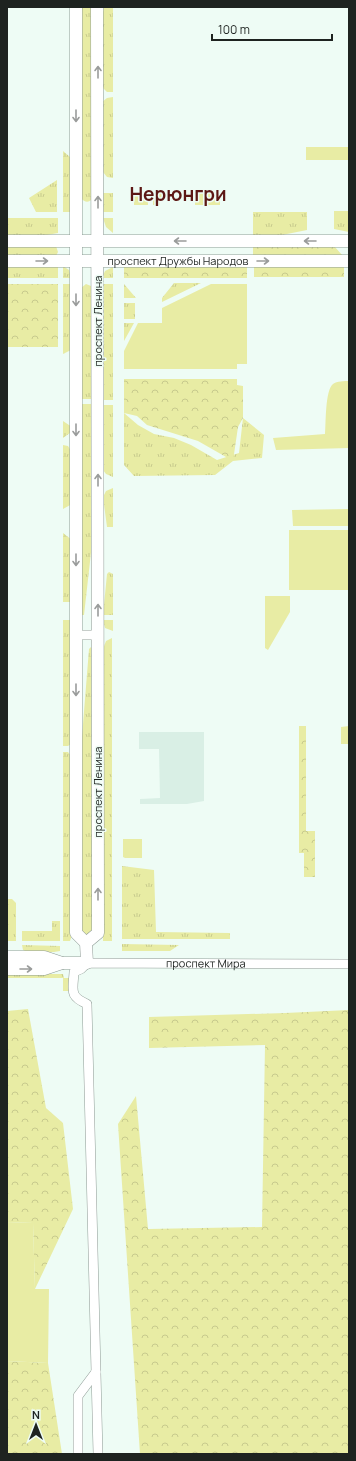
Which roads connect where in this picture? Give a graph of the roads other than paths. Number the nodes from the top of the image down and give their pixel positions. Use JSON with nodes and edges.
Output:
{"nodes":[{"id":1,"x":76,"y":7,"type":"edge"},
{"id":2,"x":97,"y":7,"type":"edge"},
{"id":3,"x":7,"y":241,"type":"edge"},
{"id":4,"x":76,"y":241,"type":"junction"},
{"id":5,"x":98,"y":241,"type":"junction"},
{"id":6,"x":349,"y":241,"type":"edge"},
{"id":7,"x":7,"y":261,"type":"edge"},
{"id":8,"x":76,"y":261,"type":"junction"},
{"id":9,"x":349,"y":261,"type":"edge"},
{"id":10,"x":98,"y":262,"type":"junction"},
{"id":11,"x":76,"y":635,"type":"junction"},
{"id":12,"x":98,"y":635,"type":"junction"},
{"id":13,"x":86,"y":943,"type":"junction"},
{"id":14,"x":7,"y":957,"type":"edge"},
{"id":15,"x":62,"y":963,"type":"junction"},
{"id":16,"x":86,"y":963,"type":"junction"},
{"id":17,"x":349,"y":964,"type":"edge"},
{"id":18,"x":7,"y":969,"type":"edge"},
{"id":19,"x":96,"y":1372,"type":"junction"},
{"id":20,"x":78,"y":1454,"type":"edge"},
{"id":21,"x":98,"y":1454,"type":"edge"}],
"edges":[{"from":1,"to":4,"type":"street","name":"проспект Ленина","one_way":true},
{"from":5,"to":2,"type":"street","name":"проспект Ленина","one_way":true},
{"from":3,"to":4,"type":"street","name":"проспект Дружбы Народов"},
{"from":4,"to":5,"type":"street","name":"проспект Дружбы Народов"},
{"from":4,"to":8,"type":"street","name":"проспект Ленина"},
{"from":6,"to":5,"type":"street","name":"проспект Дружбы Народов","one_way":true},
{"from":5,"to":10,"type":"street","name":"проспект Ленина"},
{"from":7,"to":8,"type":"street","name":"проспект Дружбы Народов","one_way":true},
{"from":8,"to":10,"type":"street","name":"проспект Дружбы Народов"},
{"from":8,"to":11,"type":"street","name":"проспект Ленина","one_way":true},
{"from":10,"to":9,"type":"street","name":"проспект Дружбы Народов","one_way":true},
{"from":12,"to":10,"type":"street","name":"проспект Ленина","one_way":true},
{"from":11,"to":12,"type":"street"},
{"from":11,"to":13,"type":"street","name":"проспект Ленина","one_way":true},
{"from":13,"to":12,"type":"street","name":"проспект Ленина","one_way":true},
{"from":13,"to":16,"type":"street"},
{"from":14,"to":15,"type":"street","name":"проспект Мира"},
{"from":15,"to":16,"type":"street","name":"проспект Мира"},
{"from":18,"to":15,"type":"street","name":"проспект Мира","one_way":true},
{"from":16,"to":17,"type":"street","name":"проспект Мира"},
{"from":16,"to":19,"type":"street"},
{"from":19,"to":20,"type":"street"},
{"from":19,"to":21,"type":"street"}]}
